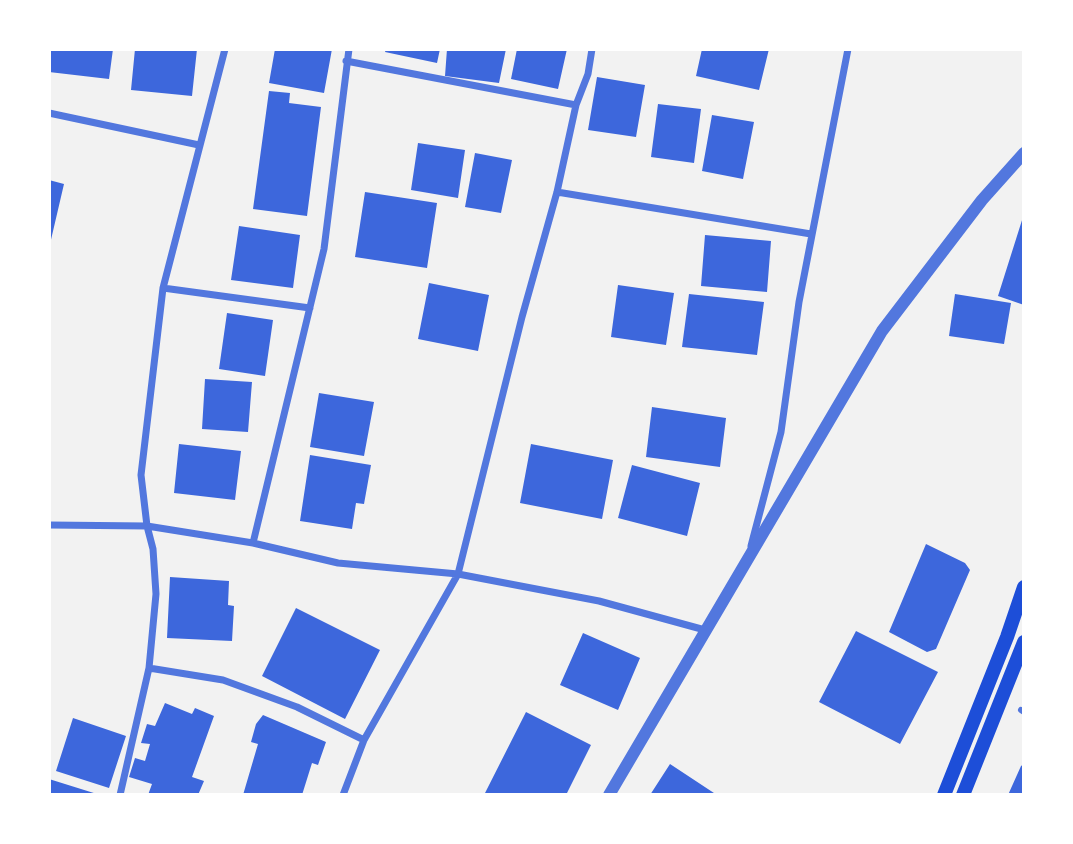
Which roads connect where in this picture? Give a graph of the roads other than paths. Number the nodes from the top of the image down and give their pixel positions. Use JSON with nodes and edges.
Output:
{"nodes":[{"id":1,"x":225,"y":49,"type":"edge"},
{"id":2,"x":349,"y":49,"type":"edge"},
{"id":3,"x":592,"y":49,"type":"edge"},
{"id":4,"x":848,"y":49,"type":"edge"},
{"id":5,"x":346,"y":61,"type":"junction"},
{"id":6,"x":576,"y":104,"type":"junction"},
{"id":7,"x":49,"y":113,"type":"edge"},
{"id":8,"x":199,"y":145,"type":"junction"},
{"id":9,"x":1024,"y":153,"type":"edge"},
{"id":10,"x":557,"y":192,"type":"junction"},
{"id":11,"x":811,"y":234,"type":"junction"},
{"id":12,"x":163,"y":288,"type":"junction"},
{"id":13,"x":310,"y":308,"type":"junction"},
{"id":14,"x":49,"y":525,"type":"edge"},
{"id":15,"x":146,"y":526,"type":"junction"},
{"id":16,"x":253,"y":542,"type":"junction"},
{"id":17,"x":749,"y":557,"type":"junction"},
{"id":18,"x":458,"y":573,"type":"junction"},
{"id":19,"x":1024,"y":587,"type":"edge"},
{"id":20,"x":705,"y":630,"type":"junction"},
{"id":21,"x":1024,"y":642,"type":"edge"},
{"id":22,"x":149,"y":668,"type":"junction"},
{"id":23,"x":364,"y":740,"type":"junction"},
{"id":24,"x":947,"y":789,"type":"edge"},
{"id":25,"x":120,"y":795,"type":"edge"},
{"id":26,"x":343,"y":795,"type":"edge"},
{"id":27,"x":609,"y":795,"type":"edge"},
{"id":28,"x":935,"y":795,"type":"edge"},
{"id":29,"x":963,"y":795,"type":"edge"}],
"edges":[{"from":1,"to":8,"type":"street"},
{"from":2,"to":5,"type":"street"},
{"from":3,"to":6,"type":"street"},
{"from":4,"to":11,"type":"street"},
{"from":5,"to":6,"type":"street"},
{"from":5,"to":13,"type":"street"},
{"from":6,"to":10,"type":"street"},
{"from":7,"to":8,"type":"street"},
{"from":8,"to":12,"type":"street"},
{"from":9,"to":17,"type":"street"},
{"from":10,"to":11,"type":"street"},
{"from":10,"to":18,"type":"street"},
{"from":11,"to":17,"type":"street"},
{"from":12,"to":13,"type":"street"},
{"from":12,"to":15,"type":"street"},
{"from":13,"to":16,"type":"street"},
{"from":14,"to":15,"type":"street"},
{"from":15,"to":16,"type":"street"},
{"from":15,"to":22,"type":"street"},
{"from":16,"to":18,"type":"street"},
{"from":17,"to":20,"type":"street"},
{"from":18,"to":20,"type":"street"},
{"from":18,"to":23,"type":"street"},
{"from":19,"to":24,"type":"main road"},
{"from":20,"to":27,"type":"street"},
{"from":21,"to":29,"type":"main road"},
{"from":22,"to":23,"type":"street"},
{"from":22,"to":25,"type":"street"},
{"from":23,"to":26,"type":"street"},
{"from":24,"to":28,"type":"street"}]}
